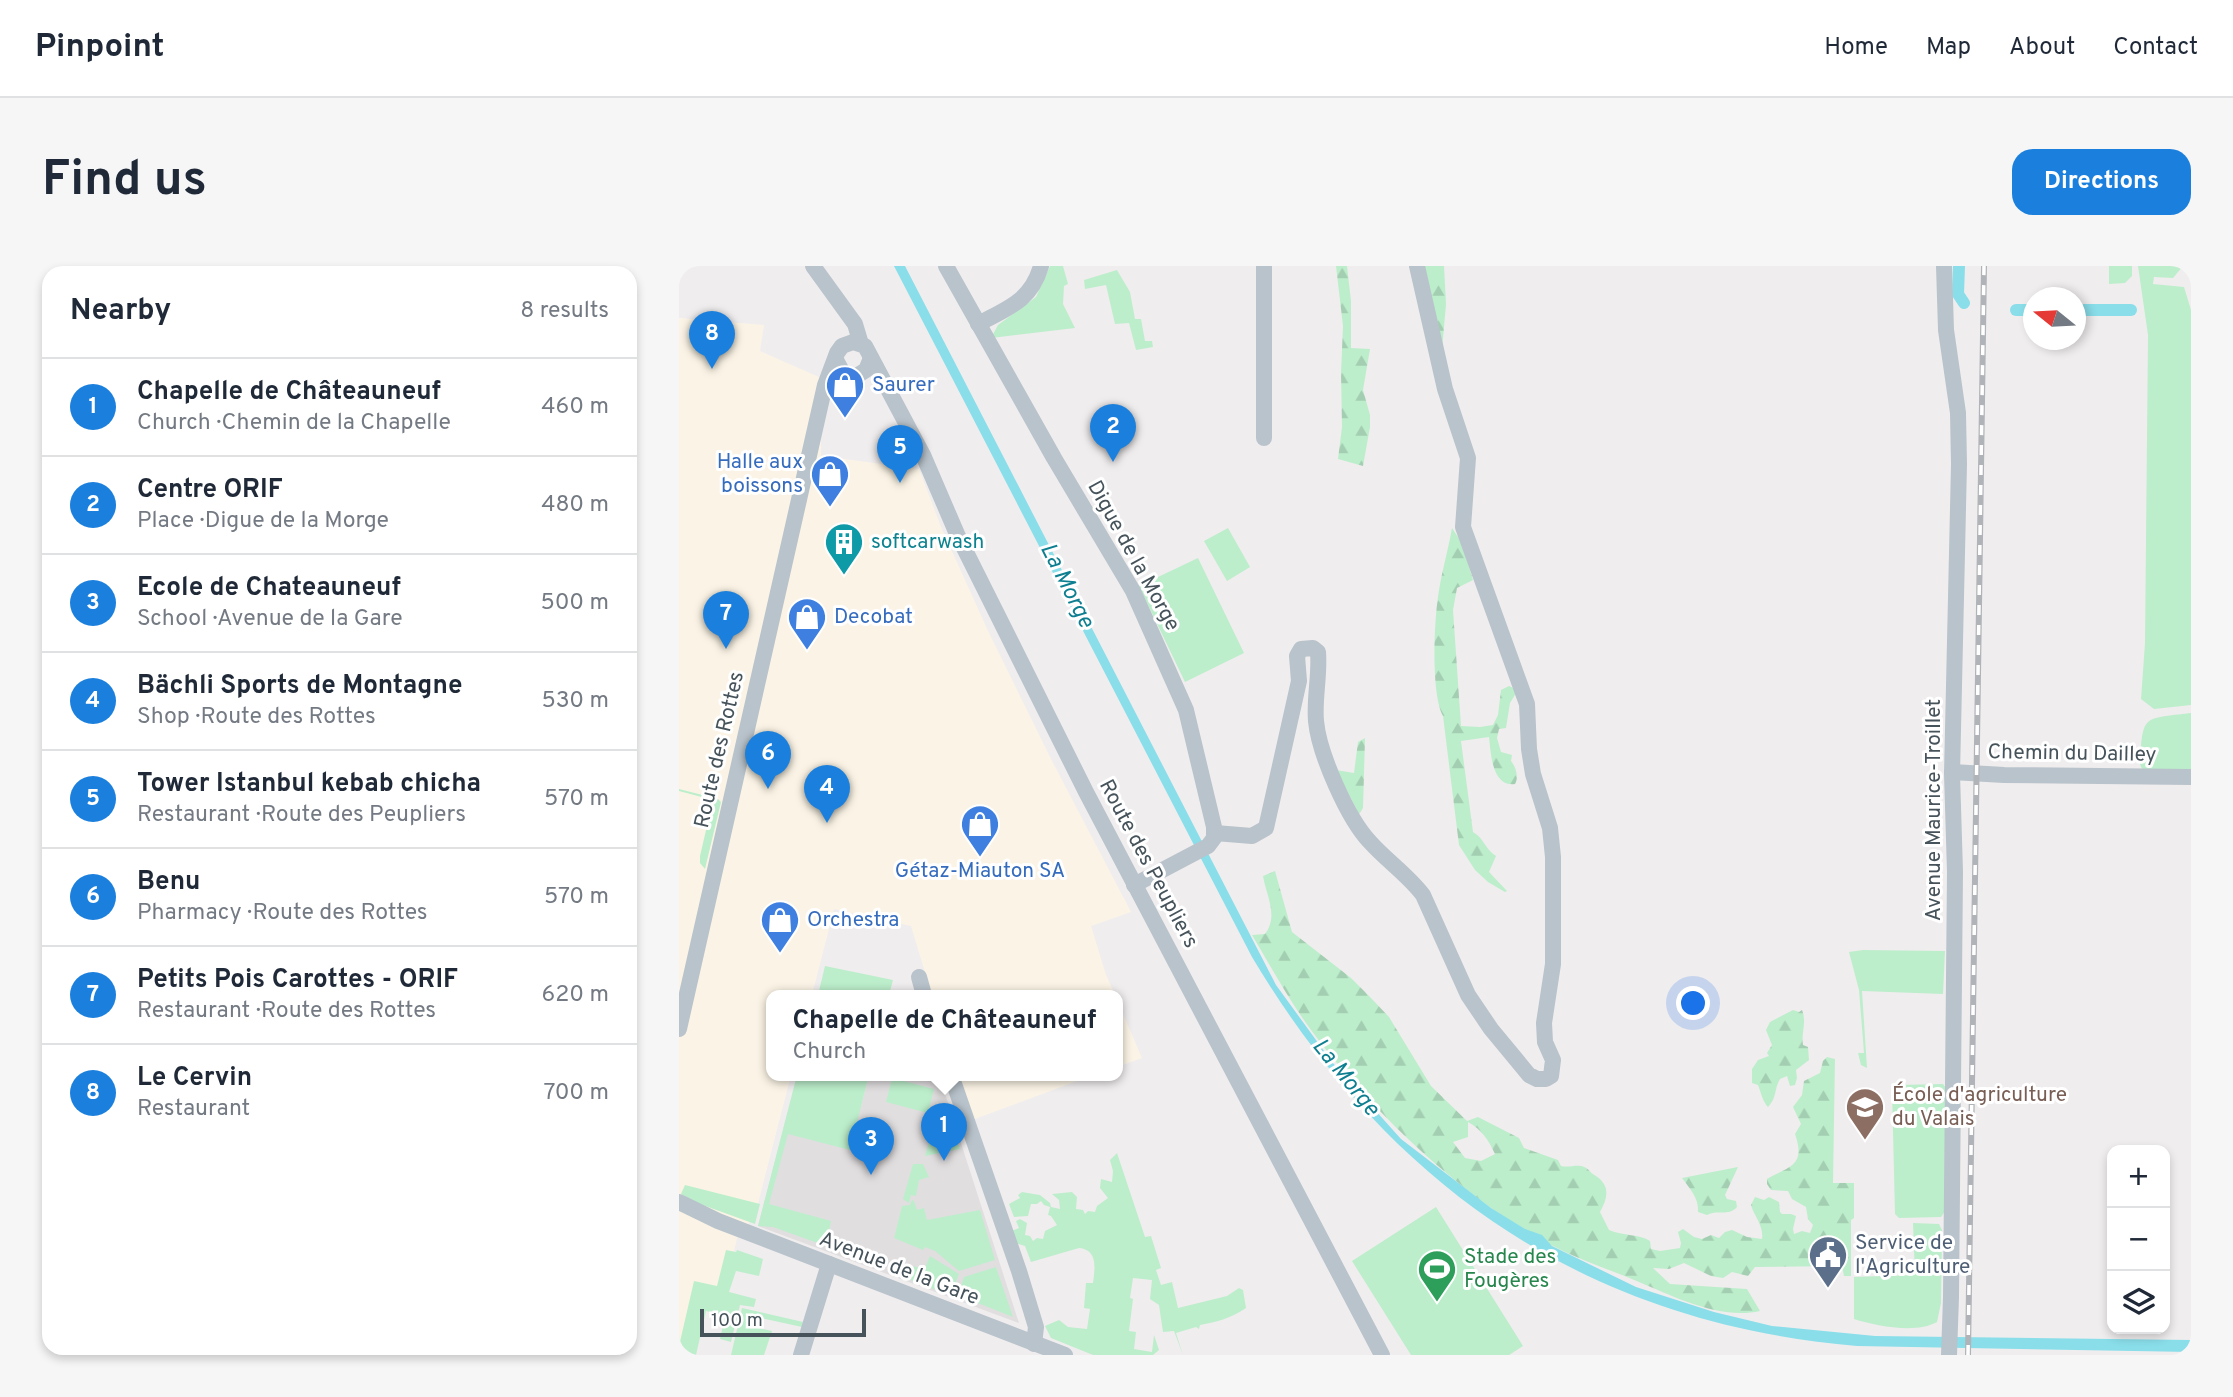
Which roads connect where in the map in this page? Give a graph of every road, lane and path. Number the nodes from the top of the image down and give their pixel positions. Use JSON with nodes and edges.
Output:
{"nodes":[{"id":1,"x":813,"y":266,"type":"edge"},
{"id":2,"x":946,"y":266,"type":"edge"},
{"id":3,"x":1041,"y":266,"type":"edge"},
{"id":4,"x":1264,"y":266,"type":"edge"},
{"id":5,"x":1417,"y":266,"type":"edge"},
{"id":6,"x":1944,"y":266,"type":"edge"},
{"id":7,"x":846,"y":313,"type":"junction"},
{"id":8,"x":978,"y":324,"type":"junction"},
{"id":9,"x":843,"y":345,"type":"junction"},
{"id":10,"x":866,"y":351,"type":"junction"},
{"id":11,"x":836,"y":360,"type":"junction"},
{"id":12,"x":854,"y":376,"type":"junction"},
{"id":13,"x":886,"y":388,"type":"junction"},
{"id":14,"x":823,"y":399,"type":"junction"},
{"id":15,"x":1263,"y":439,"type":"dead end"},
{"id":16,"x":1952,"y":772,"type":"junction"},
{"id":17,"x":2191,"y":777,"type":"edge"},
{"id":18,"x":1205,"y":844,"type":"junction"},
{"id":19,"x":1134,"y":885,"type":"junction"},
{"id":20,"x":919,"y":977,"type":"dead end"},
{"id":21,"x":923,"y":990,"type":"edge"},
{"id":22,"x":679,"y":1029,"type":"edge"},
{"id":23,"x":953,"y":1081,"type":"edge"},
{"id":24,"x":679,"y":1202,"type":"edge"},
{"id":25,"x":679,"y":1213,"type":"edge"},
{"id":26,"x":718,"y":1221,"type":"junction"},
{"id":27,"x":829,"y":1264,"type":"junction"},
{"id":28,"x":1949,"y":1347,"type":"edge"},
{"id":29,"x":1043,"y":1349,"type":"edge"},
{"id":30,"x":801,"y":1355,"type":"edge"},
{"id":31,"x":1065,"y":1355,"type":"edge"},
{"id":32,"x":1382,"y":1355,"type":"edge"}],
"edges":[{"from":1,"to":7,"type":"street","name":"Route des Peupliers"},
{"from":2,"to":8,"type":"street","name":"Digue de la Morge"},
{"from":3,"to":8,"type":"street"},
{"from":4,"to":15,"type":"street"},
{"from":5,"to":18,"type":"street"},
{"from":6,"to":16,"type":"street","name":"Avenue Maurice-Troillet"},
{"from":7,"to":9,"type":"street"},
{"from":7,"to":10,"type":"street","name":"Route des Peupliers"},
{"from":8,"to":18,"type":"street","name":"Digue de la Morge"},
{"from":9,"to":10,"type":"street"},
{"from":9,"to":11,"type":"street"},
{"from":10,"to":12,"type":"street"},
{"from":10,"to":13,"type":"street","name":"Route des Peupliers"},
{"from":11,"to":12,"type":"street"},
{"from":11,"to":14,"type":"street","name":"Route des Rottes"},
{"from":12,"to":13,"type":"street"},
{"from":12,"to":14,"type":"street"},
{"from":13,"to":19,"type":"street","name":"Route des Peupliers"},
{"from":14,"to":22,"type":"street","name":"Route des Rottes"},
{"from":16,"to":17,"type":"street","name":"Chemin du Dailley"},
{"from":16,"to":28,"type":"street","name":"Avenue Maurice-Troillet"},
{"from":18,"to":19,"type":"street"},
{"from":19,"to":32,"type":"street","name":"Route des Peupliers"},
{"from":20,"to":21,"type":"street"},
{"from":23,"to":29,"type":"street"},
{"from":24,"to":26,"type":"street","name":"Avenue de la Gare"},
{"from":25,"to":26,"type":"street","name":"Avenue de la Gare"},
{"from":26,"to":27,"type":"street","name":"Avenue de la Gare"},
{"from":27,"to":29,"type":"street","name":"Avenue de la Gare"},
{"from":27,"to":30,"type":"street"},
{"from":29,"to":31,"type":"street","name":"Avenue de la Gare"}]}
